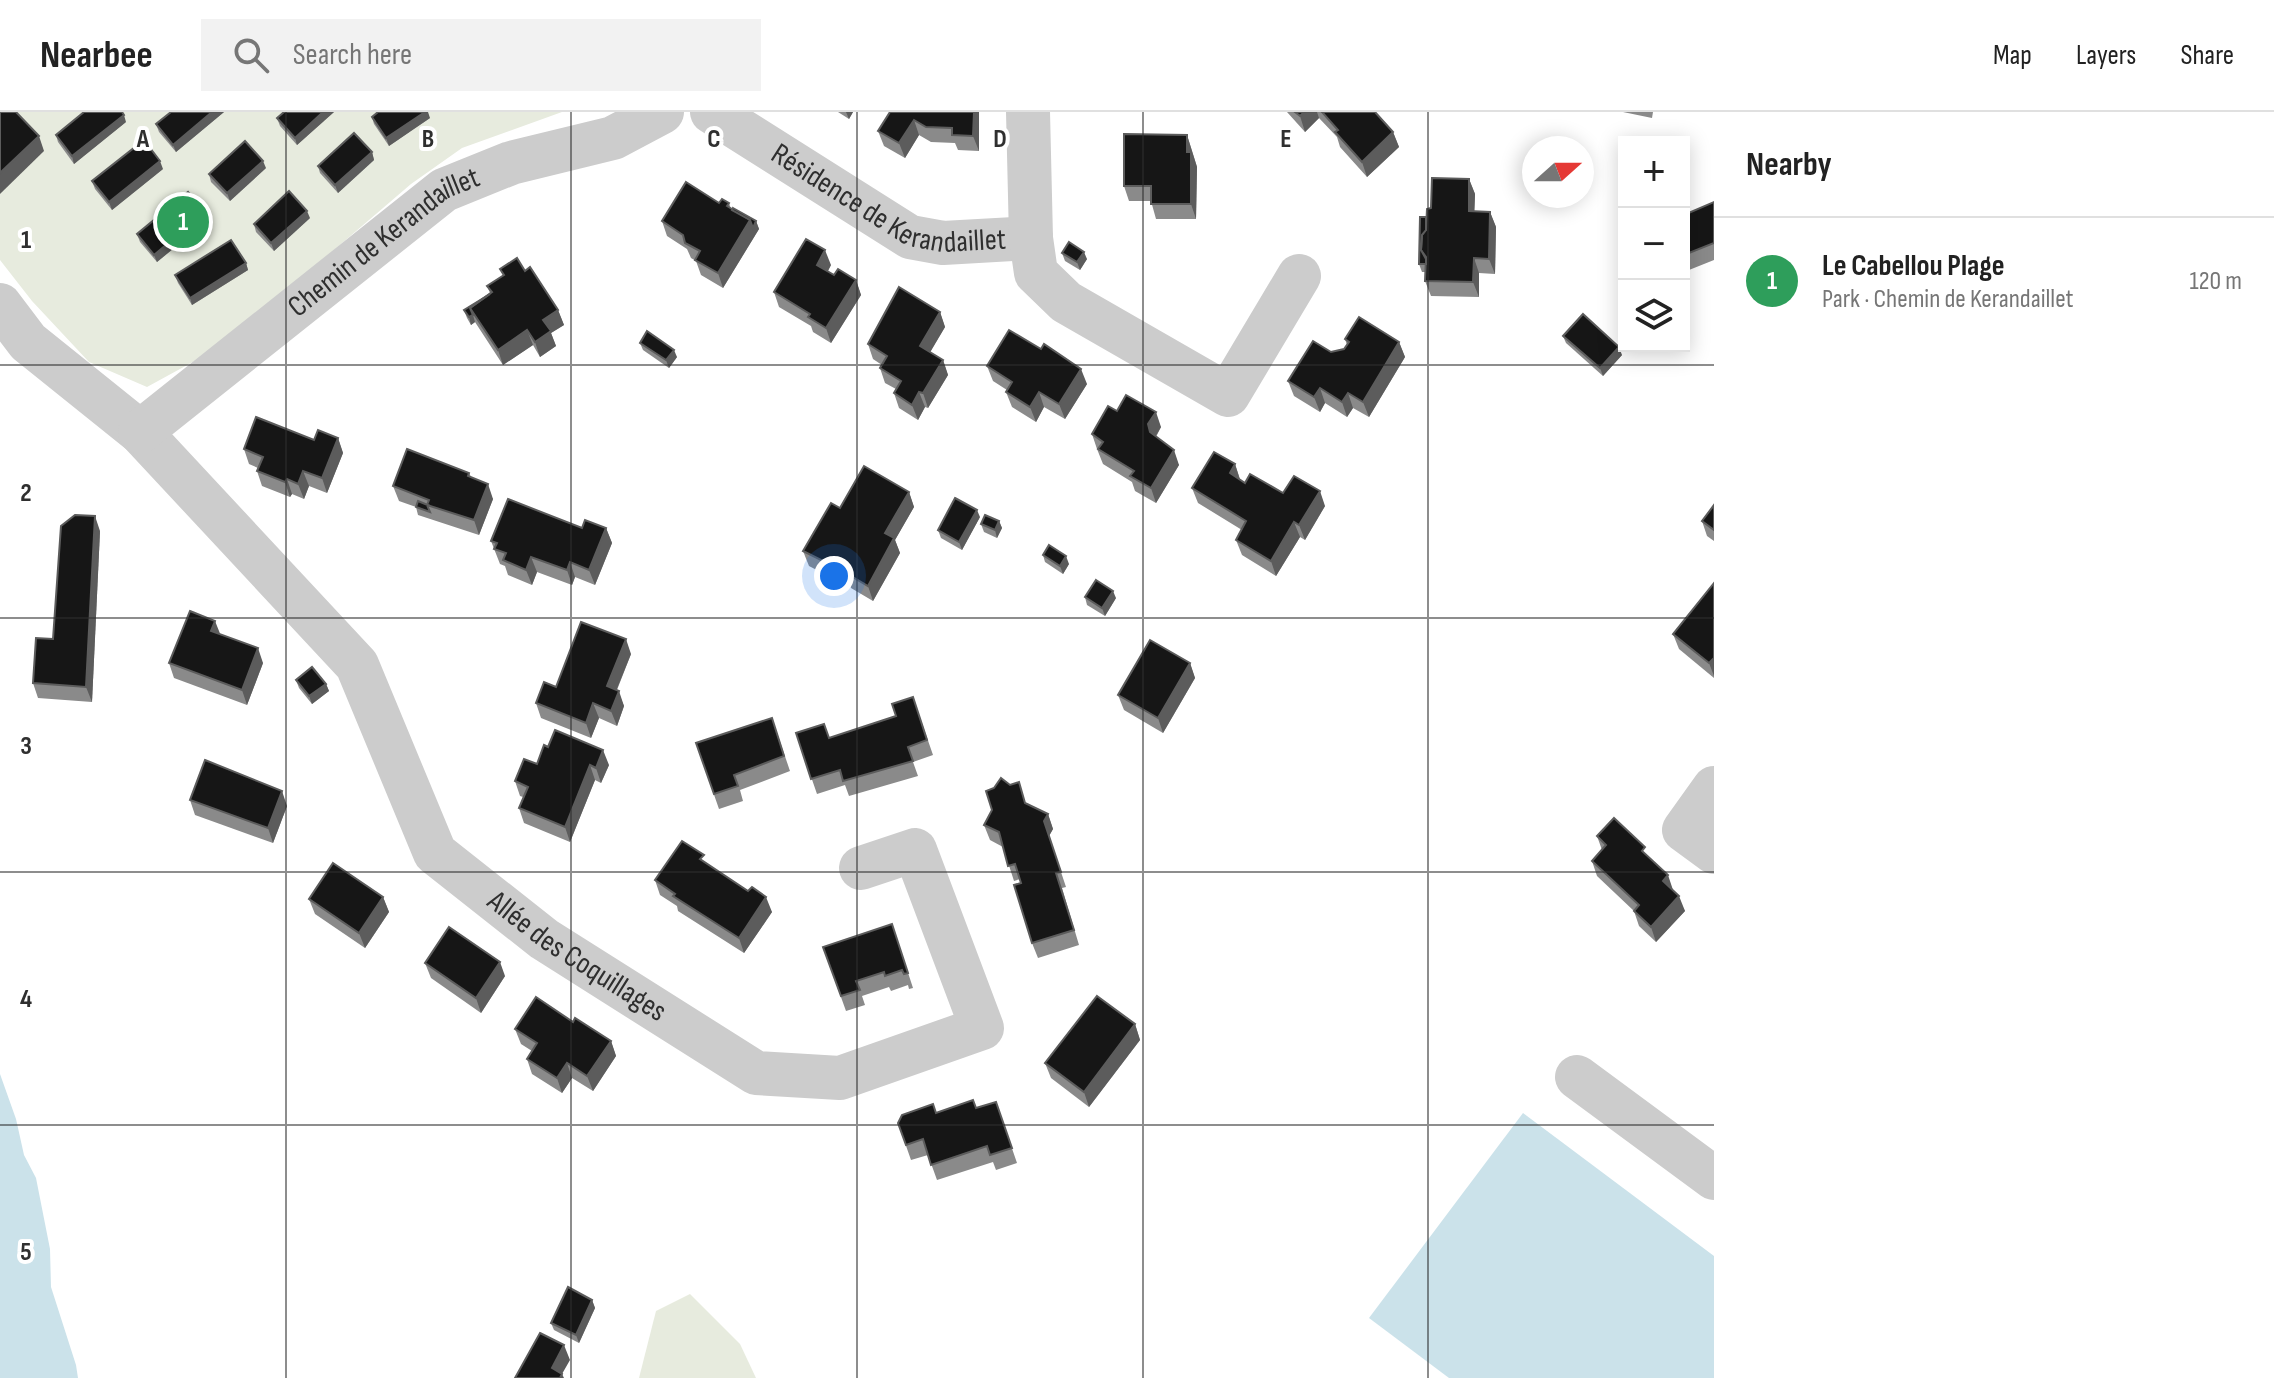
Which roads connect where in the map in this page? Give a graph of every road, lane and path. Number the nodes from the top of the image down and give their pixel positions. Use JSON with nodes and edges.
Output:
{"nodes":[{"id":1,"x":662,"y":112,"type":"edge"},
{"id":2,"x":712,"y":112,"type":"edge"},
{"id":3,"x":1028,"y":112,"type":"edge"},
{"id":4,"x":1031,"y":238,"type":"junction"},
{"id":5,"x":1299,"y":276,"type":"dead end"},
{"id":6,"x":0,"y":305,"type":"edge"},
{"id":7,"x":140,"y":432,"type":"junction"},
{"id":8,"x":1714,"y":788,"type":"edge"},
{"id":9,"x":1714,"y":852,"type":"edge"},
{"id":10,"x":861,"y":868,"type":"dead end"},
{"id":11,"x":1577,"y":1077,"type":"dead end"},
{"id":12,"x":1714,"y":1178,"type":"edge"}],
"edges":[{"from":1,"to":7,"type":"street","name":"Chemin de Kerandaillet"},
{"from":2,"to":4,"type":"street","name":"Résidence de Kerandaillet"},
{"from":3,"to":4,"type":"street","name":"Résidence de Kerandaillet"},
{"from":4,"to":5,"type":"street","name":"Résidence de Kerandaillet"},
{"from":6,"to":7,"type":"street"},
{"from":7,"to":10,"type":"street","name":"Allée des Coquillages"},
{"from":8,"to":9,"type":"street"},
{"from":11,"to":12,"type":"street"}]}
